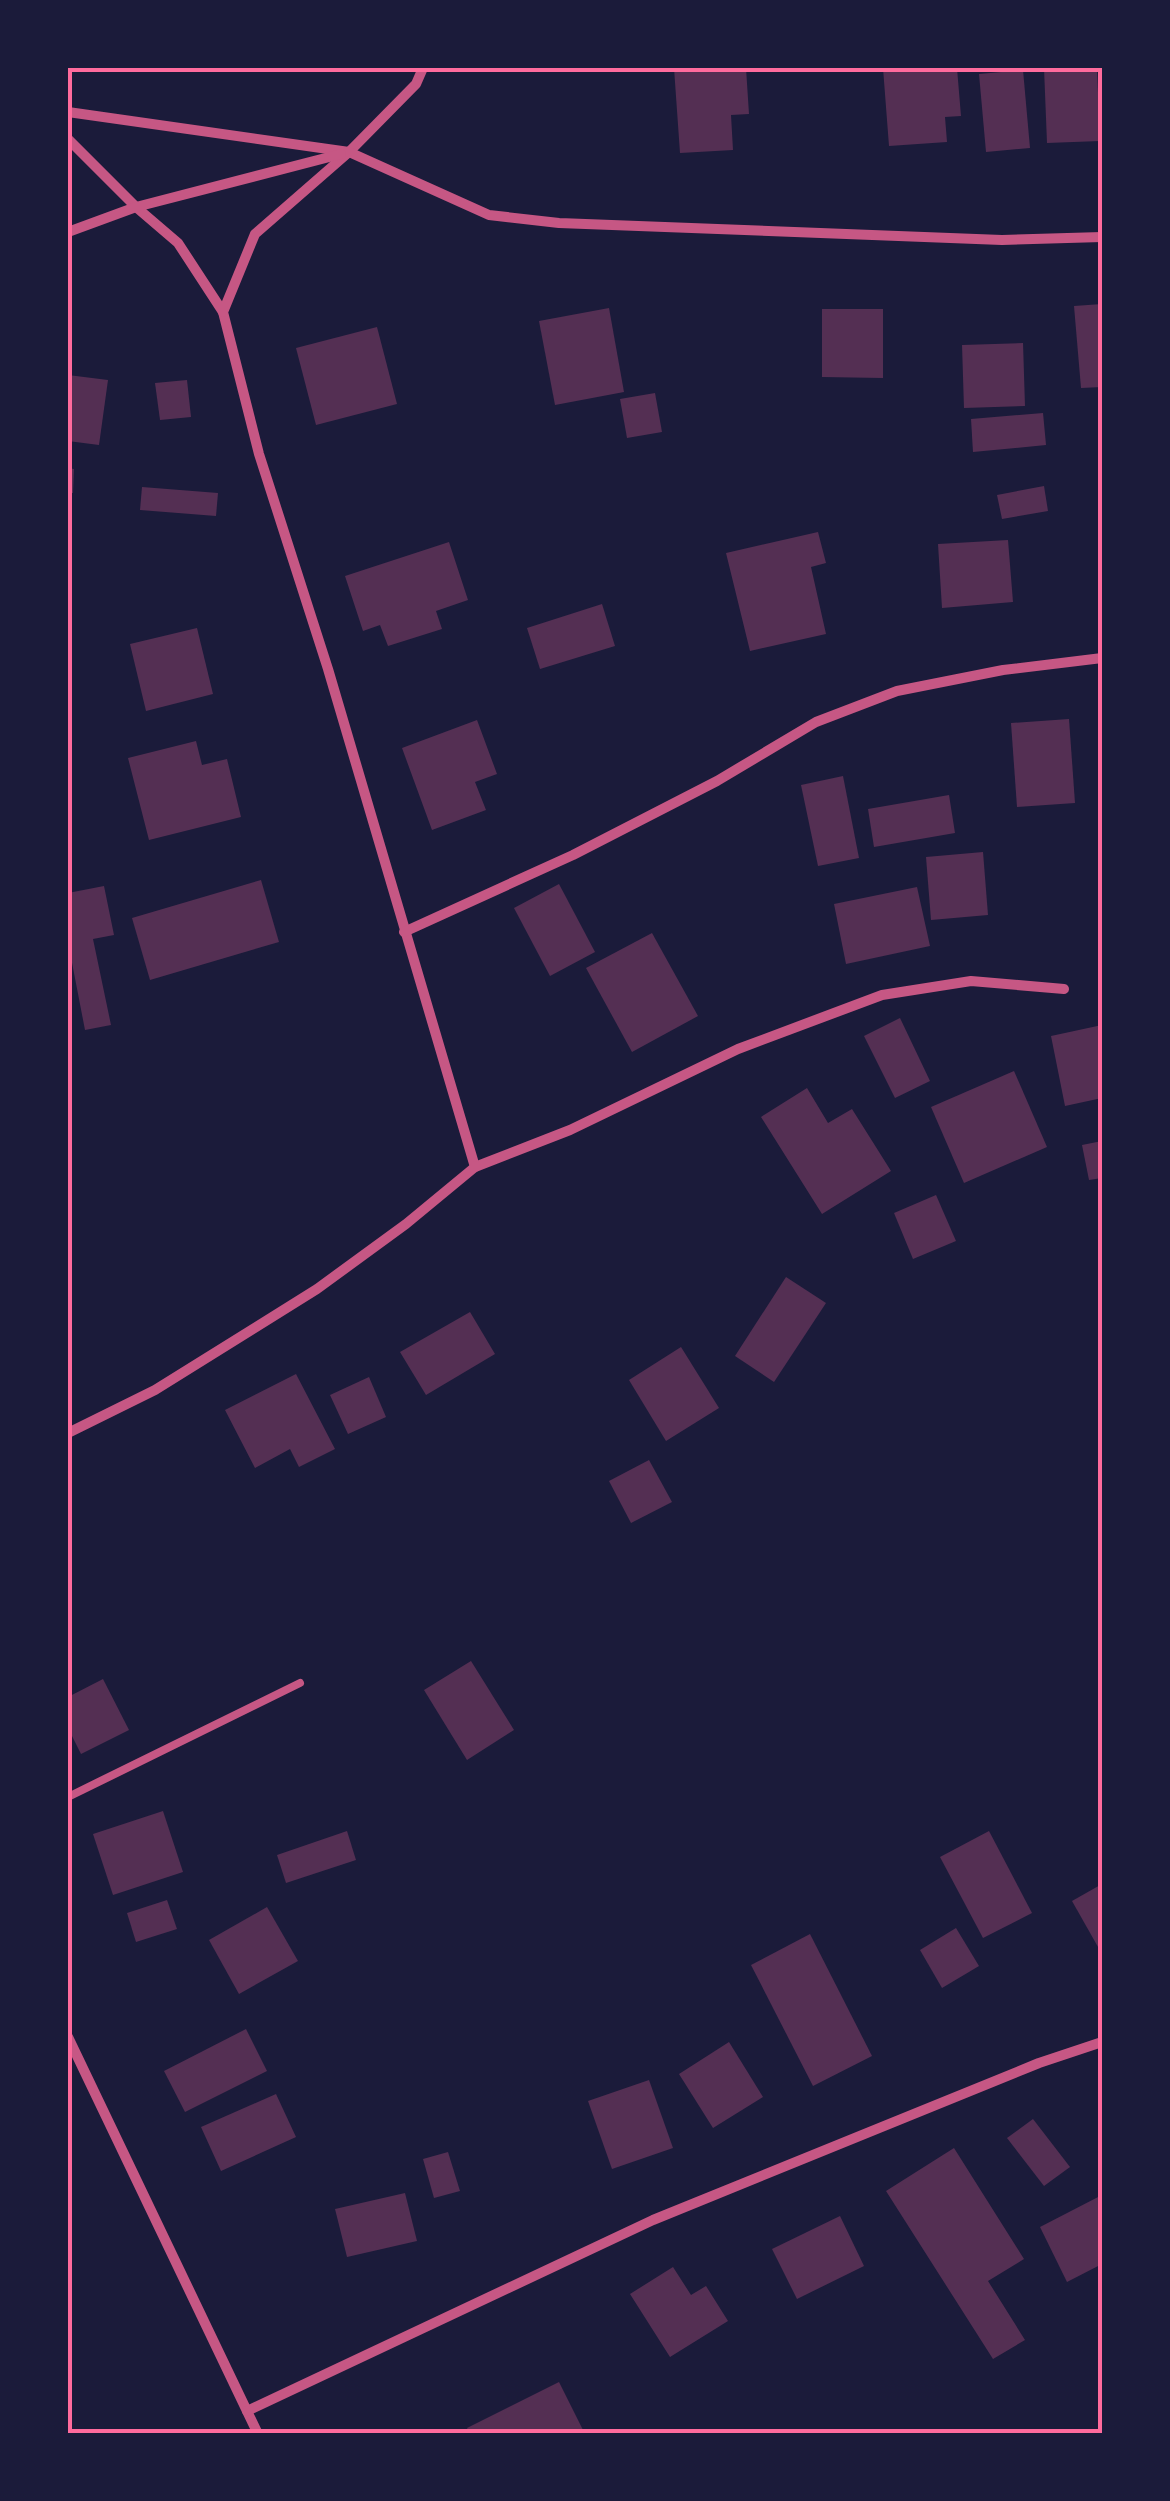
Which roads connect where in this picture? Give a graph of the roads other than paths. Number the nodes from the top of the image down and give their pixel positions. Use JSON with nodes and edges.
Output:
{"nodes":[{"id":1,"x":423,"y":68,"type":"edge"},
{"id":2,"x":68,"y":112,"type":"edge"},
{"id":3,"x":68,"y":139,"type":"edge"},
{"id":4,"x":349,"y":152,"type":"junction"},
{"id":5,"x":136,"y":208,"type":"junction"},
{"id":6,"x":68,"y":232,"type":"edge"},
{"id":7,"x":1102,"y":237,"type":"edge"},
{"id":8,"x":222,"y":312,"type":"junction"},
{"id":9,"x":1102,"y":658,"type":"edge"},
{"id":10,"x":404,"y":932,"type":"junction"},
{"id":11,"x":1064,"y":989,"type":"dead end"},
{"id":12,"x":475,"y":1167,"type":"junction"},
{"id":13,"x":68,"y":1433,"type":"edge"},
{"id":14,"x":300,"y":1682,"type":"dead end"},
{"id":15,"x":68,"y":1797,"type":"edge"},
{"id":16,"x":68,"y":2037,"type":"edge"},
{"id":17,"x":1102,"y":2042,"type":"edge"},
{"id":18,"x":246,"y":2411,"type":"junction"},
{"id":19,"x":258,"y":2434,"type":"edge"}],
"edges":[{"from":1,"to":4,"type":"street"},
{"from":2,"to":4,"type":"street"},
{"from":3,"to":5,"type":"street"},
{"from":4,"to":5,"type":"street"},
{"from":4,"to":7,"type":"street"},
{"from":4,"to":8,"type":"street"},
{"from":5,"to":6,"type":"street"},
{"from":5,"to":8,"type":"street"},
{"from":8,"to":10,"type":"street"},
{"from":9,"to":10,"type":"street"},
{"from":10,"to":12,"type":"street"},
{"from":11,"to":12,"type":"street"},
{"from":12,"to":13,"type":"street"},
{"from":14,"to":15,"type":"lane"},
{"from":16,"to":18,"type":"street"},
{"from":17,"to":18,"type":"street"},
{"from":18,"to":19,"type":"street"}]}
